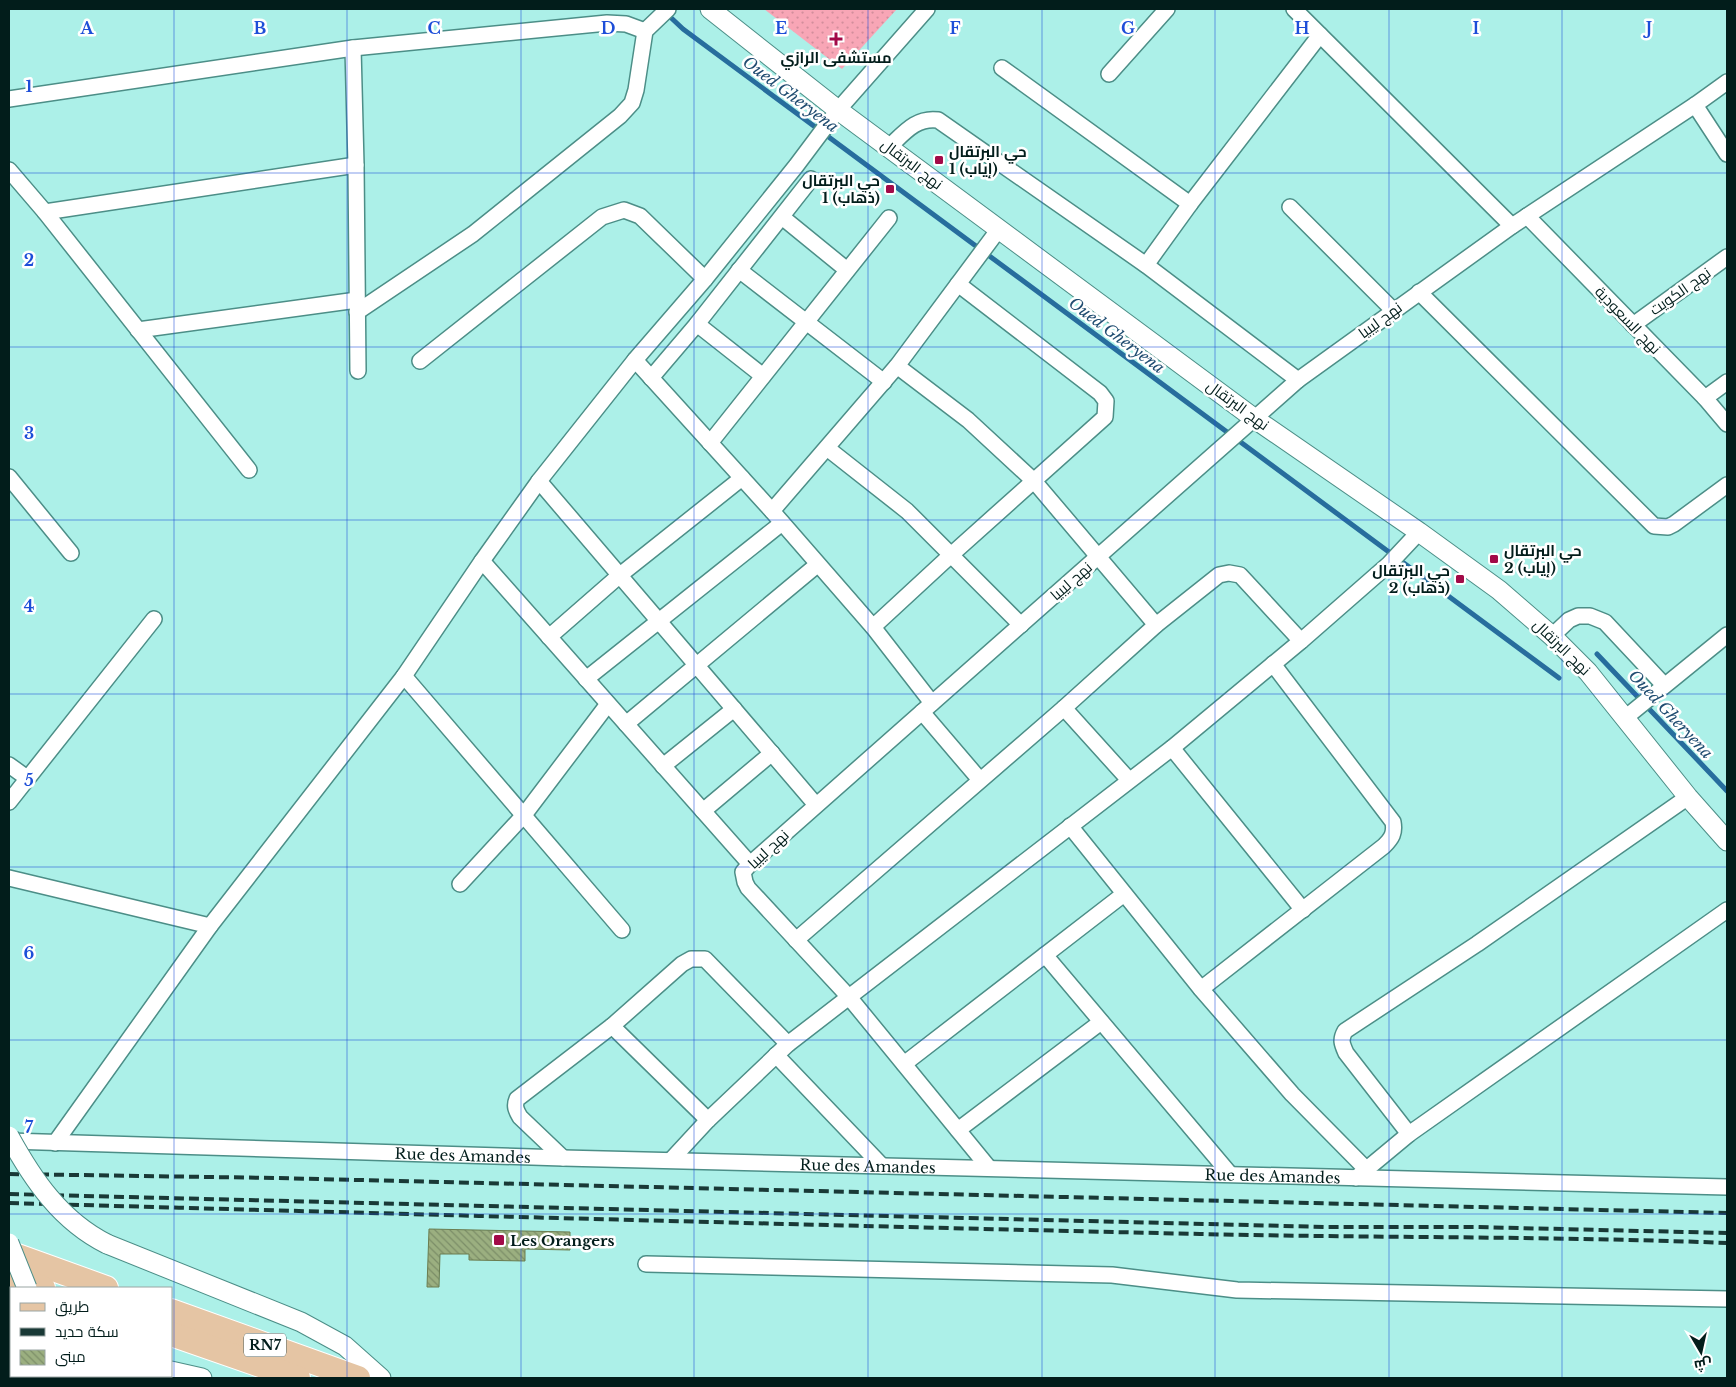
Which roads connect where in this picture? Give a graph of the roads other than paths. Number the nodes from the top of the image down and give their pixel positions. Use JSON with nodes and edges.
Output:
{"nodes":[{"id":1,"x":668,"y":9,"type":"edge"},
{"id":2,"x":710,"y":9,"type":"edge"},
{"id":3,"x":926,"y":9,"type":"edge"},
{"id":4,"x":1166,"y":9,"type":"edge"},
{"id":5,"x":1294,"y":9,"type":"edge"},
{"id":6,"x":647,"y":29,"type":"junction"},
{"id":7,"x":1320,"y":35,"type":"junction"},
{"id":8,"x":353,"y":48,"type":"junction"},
{"id":9,"x":1002,"y":68,"type":"dead end"},
{"id":10,"x":1109,"y":74,"type":"dead end"},
{"id":11,"x":1727,"y":82,"type":"edge"},
{"id":12,"x":9,"y":99,"type":"edge"},
{"id":13,"x":1695,"y":105,"type":"junction"},
{"id":14,"x":833,"y":116,"type":"junction"},
{"id":15,"x":889,"y":147,"type":"junction"},
{"id":16,"x":1727,"y":153,"type":"edge"},
{"id":17,"x":356,"y":165,"type":"junction"},
{"id":18,"x":9,"y":170,"type":"edge"},
{"id":19,"x":811,"y":179,"type":"dead end"},
{"id":20,"x":1190,"y":204,"type":"junction"},
{"id":21,"x":1290,"y":207,"type":"dead end"},
{"id":22,"x":45,"y":212,"type":"junction"},
{"id":23,"x":1527,"y":216,"type":"junction"},
{"id":24,"x":782,"y":217,"type":"junction"},
{"id":25,"x":888,"y":218,"type":"dead end"},
{"id":26,"x":1512,"y":226,"type":"junction"},
{"id":27,"x":994,"y":235,"type":"junction"},
{"id":28,"x":1727,"y":257,"type":"edge"},
{"id":29,"x":1146,"y":265,"type":"junction"},
{"id":30,"x":738,"y":270,"type":"junction"},
{"id":31,"x":847,"y":270,"type":"junction"},
{"id":32,"x":705,"y":279,"type":"junction"},
{"id":33,"x":962,"y":279,"type":"junction"},
{"id":34,"x":1419,"y":292,"type":"junction"},
{"id":35,"x":357,"y":306,"type":"junction"},
{"id":36,"x":1393,"y":310,"type":"junction"},
{"id":37,"x":805,"y":322,"type":"junction"},
{"id":38,"x":697,"y":324,"type":"junction"},
{"id":39,"x":1633,"y":325,"type":"junction"},
{"id":40,"x":138,"y":330,"type":"junction"},
{"id":41,"x":635,"y":360,"type":"junction"},
{"id":42,"x":420,"y":361,"type":"dead end"},
{"id":43,"x":898,"y":366,"type":"junction"},
{"id":44,"x":358,"y":371,"type":"dead end"},
{"id":45,"x":763,"y":376,"type":"junction"},
{"id":46,"x":651,"y":378,"type":"junction"},
{"id":47,"x":1298,"y":380,"type":"junction"},
{"id":48,"x":884,"y":382,"type":"junction"},
{"id":49,"x":1727,"y":382,"type":"edge"},
{"id":50,"x":1705,"y":398,"type":"junction"},
{"id":51,"x":1250,"y":423,"type":"junction"},
{"id":52,"x":1727,"y":424,"type":"edge"},
{"id":53,"x":710,"y":443,"type":"junction"},
{"id":54,"x":827,"y":448,"type":"junction"},
{"id":55,"x":249,"y":470,"type":"dead end"},
{"id":56,"x":9,"y":477,"type":"edge"},
{"id":57,"x":742,"y":478,"type":"junction"},
{"id":58,"x":539,"y":481,"type":"junction"},
{"id":59,"x":1034,"y":481,"type":"junction"},
{"id":60,"x":1727,"y":485,"type":"edge"},
{"id":61,"x":777,"y":517,"type":"junction"},
{"id":62,"x":1419,"y":532,"type":"junction"},
{"id":63,"x":71,"y":553,"type":"dead end"},
{"id":64,"x":951,"y":555,"type":"junction"},
{"id":65,"x":1098,"y":557,"type":"junction"},
{"id":66,"x":482,"y":561,"type":"junction"},
{"id":67,"x":817,"y":565,"type":"junction"},
{"id":68,"x":620,"y":576,"type":"junction"},
{"id":69,"x":154,"y":619,"type":"dead end"},
{"id":70,"x":660,"y":621,"type":"junction"},
{"id":71,"x":1021,"y":625,"type":"junction"},
{"id":72,"x":1156,"y":625,"type":"junction"},
{"id":73,"x":873,"y":627,"type":"junction"},
{"id":74,"x":1727,"y":635,"type":"edge"},
{"id":75,"x":1552,"y":636,"type":"junction"},
{"id":76,"x":549,"y":637,"type":"junction"},
{"id":77,"x":1300,"y":641,"type":"junction"},
{"id":78,"x":1273,"y":664,"type":"junction"},
{"id":79,"x":697,"y":665,"type":"junction"},
{"id":80,"x":404,"y":676,"type":"junction"},
{"id":81,"x":586,"y":679,"type":"junction"},
{"id":82,"x":1664,"y":686,"type":"junction"},
{"id":83,"x":608,"y":704,"type":"junction"},
{"id":84,"x":927,"y":707,"type":"junction"},
{"id":85,"x":1064,"y":708,"type":"junction"},
{"id":86,"x":734,"y":709,"type":"junction"},
{"id":87,"x":1627,"y":716,"type":"junction"},
{"id":88,"x":626,"y":724,"type":"junction"},
{"id":89,"x":1172,"y":748,"type":"junction"},
{"id":90,"x":772,"y":753,"type":"junction"},
{"id":91,"x":9,"y":764,"type":"edge"},
{"id":92,"x":663,"y":766,"type":"junction"},
{"id":93,"x":27,"y":778,"type":"junction"},
{"id":94,"x":980,"y":780,"type":"junction"},
{"id":95,"x":1129,"y":780,"type":"junction"},
{"id":96,"x":1688,"y":797,"type":"junction"},
{"id":97,"x":9,"y":802,"type":"edge"},
{"id":98,"x":816,"y":805,"type":"junction"},
{"id":99,"x":703,"y":811,"type":"junction"},
{"id":100,"x":524,"y":815,"type":"junction"},
{"id":101,"x":1070,"y":826,"type":"junction"},
{"id":102,"x":1727,"y":841,"type":"edge"},
{"id":103,"x":750,"y":864,"type":"junction"},
{"id":104,"x":9,"y":878,"type":"edge"},
{"id":105,"x":460,"y":884,"type":"dead end"},
{"id":106,"x":1124,"y":894,"type":"junction"},
{"id":107,"x":1303,"y":910,"type":"junction"},
{"id":108,"x":1727,"y":910,"type":"edge"},
{"id":109,"x":210,"y":926,"type":"junction"},
{"id":110,"x":622,"y":930,"type":"dead end"},
{"id":111,"x":796,"y":940,"type":"junction"},
{"id":112,"x":1045,"y":955,"type":"junction"},
{"id":113,"x":1201,"y":989,"type":"junction"},
{"id":114,"x":849,"y":997,"type":"junction"},
{"id":115,"x":1101,"y":1022,"type":"junction"},
{"id":116,"x":612,"y":1026,"type":"junction"},
{"id":117,"x":788,"y":1044,"type":"junction"},
{"id":118,"x":776,"y":1055,"type":"junction"},
{"id":119,"x":904,"y":1064,"type":"junction"},
{"id":120,"x":708,"y":1120,"type":"junction"},
{"id":121,"x":958,"y":1130,"type":"junction"},
{"id":122,"x":1409,"y":1134,"type":"junction"},
{"id":123,"x":9,"y":1136,"type":"edge"},
{"id":124,"x":9,"y":1140,"type":"edge"},
{"id":125,"x":55,"y":1143,"type":"junction"},
{"id":126,"x":563,"y":1158,"type":"junction"},
{"id":127,"x":671,"y":1160,"type":"junction"},
{"id":128,"x":882,"y":1166,"type":"junction"},
{"id":129,"x":989,"y":1168,"type":"junction"},
{"id":130,"x":1230,"y":1174,"type":"junction"},
{"id":131,"x":1361,"y":1174,"type":"junction"},
{"id":132,"x":1727,"y":1186,"type":"edge"},
{"id":133,"x":9,"y":1243,"type":"edge"},
{"id":134,"x":9,"y":1253,"type":"edge"},
{"id":135,"x":646,"y":1264,"type":"dead end"},
{"id":136,"x":9,"y":1276,"type":"edge"},
{"id":137,"x":27,"y":1287,"type":"edge"},
{"id":138,"x":40,"y":1287,"type":"edge"},
{"id":139,"x":103,"y":1287,"type":"edge"},
{"id":140,"x":1727,"y":1299,"type":"edge"},
{"id":141,"x":172,"y":1312,"type":"edge"},
{"id":142,"x":172,"y":1334,"type":"edge"},
{"id":143,"x":172,"y":1371,"type":"edge"},
{"id":144,"x":202,"y":1378,"type":"edge"},
{"id":145,"x":298,"y":1378,"type":"edge"},
{"id":146,"x":358,"y":1378,"type":"edge"},
{"id":147,"x":380,"y":1378,"type":"edge"}],
"edges":[{"from":1,"to":6,"type":"street"},
{"from":2,"to":14,"type":"street","name":"نهج البرتقال"},
{"from":3,"to":14,"type":"street"},
{"from":4,"to":10,"type":"street"},
{"from":5,"to":7,"type":"street"},
{"from":6,"to":8,"type":"street"},
{"from":6,"to":35,"type":"street"},
{"from":7,"to":20,"type":"street"},
{"from":7,"to":26,"type":"street"},
{"from":8,"to":12,"type":"street"},
{"from":8,"to":17,"type":"street"},
{"from":9,"to":20,"type":"street"},
{"from":11,"to":13,"type":"street","name":"نهج ليبيا"},
{"from":13,"to":16,"type":"street"},
{"from":13,"to":23,"type":"street","name":"نهج ليبيا"},
{"from":14,"to":15,"type":"street","name":"نهج البرتقال"},
{"from":14,"to":32,"type":"street"},
{"from":15,"to":27,"type":"street","name":"نهج البرتقال"},
{"from":15,"to":29,"type":"street"},
{"from":17,"to":22,"type":"street"},
{"from":17,"to":35,"type":"street"},
{"from":18,"to":22,"type":"street"},
{"from":19,"to":24,"type":"street"},
{"from":20,"to":29,"type":"street"},
{"from":21,"to":36,"type":"street"},
{"from":22,"to":40,"type":"street"},
{"from":23,"to":26,"type":"street","name":"نهج ليبيا"},
{"from":23,"to":39,"type":"street","name":"نهج السعودية"},
{"from":24,"to":30,"type":"street"},
{"from":24,"to":31,"type":"street"},
{"from":25,"to":31,"type":"street"},
{"from":26,"to":34,"type":"street","name":"نهج ليبيا"},
{"from":27,"to":33,"type":"street"},
{"from":27,"to":51,"type":"street","name":"نهج البرتقال"},
{"from":28,"to":39,"type":"street","name":"نهج الكويت"},
{"from":29,"to":47,"type":"street"},
{"from":30,"to":37,"type":"street"},
{"from":30,"to":38,"type":"street"},
{"from":31,"to":37,"type":"street"},
{"from":32,"to":41,"type":"street"},
{"from":32,"to":42,"type":"street"},
{"from":33,"to":43,"type":"street"},
{"from":33,"to":59,"type":"street"},
{"from":34,"to":36,"type":"street","name":"نهج ليبيا"},
{"from":34,"to":60,"type":"street"},
{"from":35,"to":40,"type":"street"},
{"from":35,"to":44,"type":"street"},
{"from":36,"to":47,"type":"street","name":"نهج ليبيا"},
{"from":37,"to":45,"type":"street"},
{"from":37,"to":48,"type":"street"},
{"from":38,"to":45,"type":"street"},
{"from":38,"to":46,"type":"street"},
{"from":39,"to":50,"type":"street","name":"نهج السعودية"},
{"from":40,"to":55,"type":"street"},
{"from":41,"to":46,"type":"street"},
{"from":41,"to":58,"type":"street"},
{"from":43,"to":48,"type":"street"},
{"from":43,"to":59,"type":"street"},
{"from":45,"to":53,"type":"street"},
{"from":46,"to":53,"type":"street"},
{"from":47,"to":51,"type":"street","name":"نهج ليبيا"},
{"from":48,"to":54,"type":"street"},
{"from":49,"to":50,"type":"street"},
{"from":50,"to":52,"type":"street","name":"نهج السعودية"},
{"from":51,"to":62,"type":"street","name":"نهج البرتقال"},
{"from":51,"to":65,"type":"street","name":"نهج ليبيا"},
{"from":53,"to":57,"type":"street"},
{"from":54,"to":61,"type":"street"},
{"from":54,"to":64,"type":"street"},
{"from":56,"to":63,"type":"street"},
{"from":57,"to":61,"type":"street"},
{"from":57,"to":68,"type":"street"},
{"from":58,"to":66,"type":"street"},
{"from":58,"to":68,"type":"street"},
{"from":59,"to":64,"type":"street"},
{"from":59,"to":65,"type":"street"},
{"from":61,"to":67,"type":"street"},
{"from":61,"to":70,"type":"street"},
{"from":62,"to":75,"type":"street","name":"نهج البرتقال"},
{"from":62,"to":77,"type":"street"},
{"from":64,"to":71,"type":"street"},
{"from":64,"to":73,"type":"street"},
{"from":65,"to":71,"type":"street","name":"نهج ليبيا"},
{"from":65,"to":72,"type":"street"},
{"from":66,"to":76,"type":"street"},
{"from":66,"to":80,"type":"street"},
{"from":67,"to":73,"type":"street"},
{"from":67,"to":79,"type":"street"},
{"from":68,"to":70,"type":"street"},
{"from":68,"to":76,"type":"street"},
{"from":69,"to":93,"type":"street"},
{"from":70,"to":79,"type":"street"},
{"from":70,"to":81,"type":"street"},
{"from":71,"to":84,"type":"street","name":"نهج ليبيا"},
{"from":72,"to":77,"type":"street"},
{"from":72,"to":85,"type":"street"},
{"from":73,"to":84,"type":"street"},
{"from":74,"to":82,"type":"street"},
{"from":75,"to":82,"type":"street"},
{"from":75,"to":87,"type":"street","name":"نهج البرتقال"},
{"from":76,"to":81,"type":"street"},
{"from":77,"to":78,"type":"street"},
{"from":78,"to":89,"type":"street"},
{"from":78,"to":107,"type":"street"},
{"from":79,"to":86,"type":"street"},
{"from":79,"to":88,"type":"street"},
{"from":80,"to":100,"type":"street"},
{"from":80,"to":109,"type":"street"},
{"from":81,"to":83,"type":"street"},
{"from":82,"to":87,"type":"street"},
{"from":83,"to":88,"type":"street"},
{"from":83,"to":100,"type":"street"},
{"from":84,"to":94,"type":"street"},
{"from":84,"to":98,"type":"street","name":"نهج ليبيا"},
{"from":85,"to":94,"type":"street"},
{"from":85,"to":95,"type":"street"},
{"from":86,"to":90,"type":"street"},
{"from":86,"to":92,"type":"street"},
{"from":87,"to":96,"type":"street","name":"نهج البرتقال"},
{"from":88,"to":92,"type":"street"},
{"from":89,"to":95,"type":"street"},
{"from":89,"to":107,"type":"street"},
{"from":90,"to":98,"type":"street"},
{"from":90,"to":99,"type":"street"},
{"from":91,"to":93,"type":"street"},
{"from":92,"to":99,"type":"street"},
{"from":93,"to":97,"type":"street"},
{"from":94,"to":111,"type":"street"},
{"from":95,"to":101,"type":"street"},
{"from":96,"to":102,"type":"street","name":"نهج البرتقال"},
{"from":96,"to":122,"type":"street"},
{"from":98,"to":103,"type":"street","name":"نهج ليبيا"},
{"from":99,"to":103,"type":"street"},
{"from":100,"to":105,"type":"street"},
{"from":100,"to":110,"type":"street"},
{"from":101,"to":106,"type":"street"},
{"from":101,"to":114,"type":"street"},
{"from":103,"to":111,"type":"street","name":"نهج ليبيا"},
{"from":104,"to":109,"type":"street"},
{"from":106,"to":112,"type":"street"},
{"from":106,"to":113,"type":"street"},
{"from":107,"to":113,"type":"street"},
{"from":108,"to":122,"type":"street"},
{"from":109,"to":125,"type":"street"},
{"from":111,"to":114,"type":"street","name":"نهج ليبيا"},
{"from":112,"to":115,"type":"street"},
{"from":112,"to":119,"type":"street"},
{"from":113,"to":131,"type":"street"},
{"from":114,"to":117,"type":"street"},
{"from":114,"to":119,"type":"street","name":"نهج ليبيا"},
{"from":115,"to":121,"type":"street"},
{"from":115,"to":130,"type":"street"},
{"from":116,"to":117,"type":"street"},
{"from":116,"to":120,"type":"street"},
{"from":116,"to":126,"type":"street"},
{"from":117,"to":118,"type":"street"},
{"from":118,"to":120,"type":"street"},
{"from":118,"to":128,"type":"street"},
{"from":119,"to":121,"type":"street","name":"نهج ليبيا"},
{"from":120,"to":127,"type":"street"},
{"from":121,"to":129,"type":"street","name":"نهج ليبيا"},
{"from":122,"to":131,"type":"street"},
{"from":123,"to":147,"type":"street","bridge":true},
{"from":124,"to":125,"type":"street","name":"Rue des Amandes"},
{"from":125,"to":126,"type":"street","name":"Rue des Amandes"},
{"from":126,"to":127,"type":"street","name":"Rue des Amandes"},
{"from":127,"to":128,"type":"street","name":"Rue des Amandes"},
{"from":128,"to":129,"type":"street","name":"Rue des Amandes"},
{"from":129,"to":130,"type":"street","name":"Rue des Amandes"},
{"from":130,"to":131,"type":"street","name":"Rue des Amandes"},
{"from":131,"to":132,"type":"street","name":"Rue des Amandes"},
{"from":133,"to":137,"type":"street","bridge":true},
{"from":134,"to":139,"type":"main road"},
{"from":135,"to":140,"type":"street"},
{"from":136,"to":138,"type":"main road"},
{"from":141,"to":146,"type":"main road","number":"RN7"},
{"from":142,"to":145,"type":"main road","number":"RN7"},
{"from":143,"to":144,"type":"street"}]}
